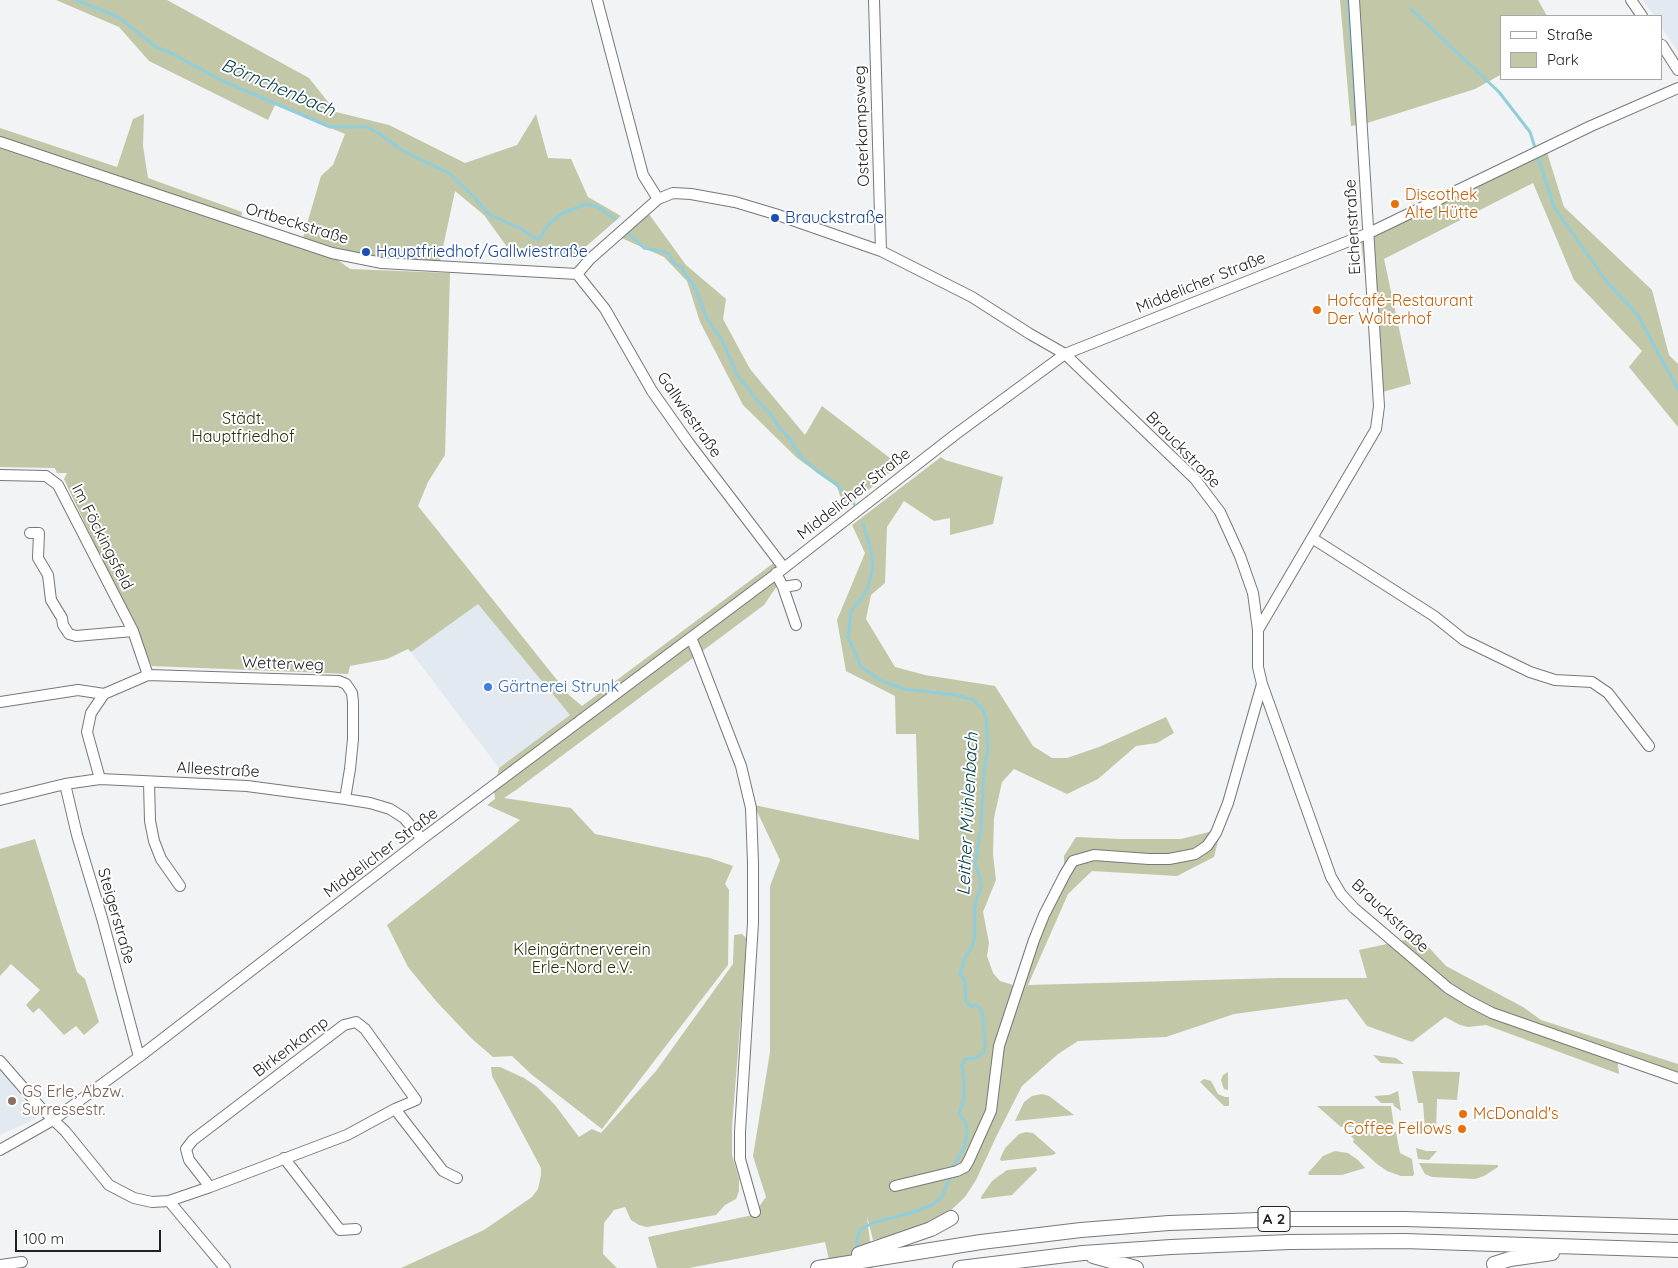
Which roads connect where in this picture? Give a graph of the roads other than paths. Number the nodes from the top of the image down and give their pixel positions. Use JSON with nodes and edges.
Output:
{"nodes":[{"id":1,"x":597,"y":0,"type":"edge"},
{"id":2,"x":874,"y":0,"type":"edge"},
{"id":3,"x":1354,"y":0,"type":"edge"},
{"id":4,"x":1632,"y":0,"type":"edge"},
{"id":5,"x":1641,"y":15,"type":"edge"},
{"id":6,"x":1663,"y":47,"type":"edge"},
{"id":7,"x":1678,"y":70,"type":"edge"},
{"id":8,"x":1678,"y":88,"type":"edge"},
{"id":9,"x":0,"y":142,"type":"edge"},
{"id":10,"x":658,"y":199,"type":"junction"},
{"id":11,"x":1369,"y":233,"type":"junction"},
{"id":12,"x":881,"y":251,"type":"junction"},
{"id":13,"x":576,"y":274,"type":"junction"},
{"id":14,"x":1066,"y":354,"type":"junction"},
{"id":15,"x":0,"y":475,"type":"edge"},
{"id":16,"x":30,"y":533,"type":"dead end"},
{"id":17,"x":1312,"y":538,"type":"junction"},
{"id":18,"x":780,"y":570,"type":"junction"},
{"id":19,"x":796,"y":585,"type":"dead end"},
{"id":20,"x":784,"y":587,"type":"junction"},
{"id":21,"x":796,"y":625,"type":"dead end"},
{"id":22,"x":1258,"y":630,"type":"junction"},
{"id":23,"x":133,"y":631,"type":"junction"},
{"id":24,"x":690,"y":638,"type":"junction"},
{"id":25,"x":148,"y":674,"type":"junction"},
{"id":26,"x":1262,"y":684,"type":"junction"},
{"id":27,"x":104,"y":694,"type":"junction"},
{"id":28,"x":0,"y":702,"type":"edge"},
{"id":29,"x":1649,"y":746,"type":"dead end"},
{"id":30,"x":100,"y":780,"type":"junction"},
{"id":31,"x":149,"y":782,"type":"junction"},
{"id":32,"x":66,"y":784,"type":"junction"},
{"id":33,"x":345,"y":799,"type":"junction"},
{"id":34,"x":0,"y":800,"type":"edge"},
{"id":35,"x":422,"y":840,"type":"junction"},
{"id":36,"x":180,"y":886,"type":"dead end"},
{"id":37,"x":139,"y":1057,"type":"junction"},
{"id":38,"x":0,"y":1061,"type":"edge"},
{"id":39,"x":1678,"y":1078,"type":"edge"},
{"id":40,"x":395,"y":1109,"type":"junction"},
{"id":41,"x":53,"y":1120,"type":"junction"},
{"id":42,"x":0,"y":1150,"type":"edge"},
{"id":43,"x":284,"y":1158,"type":"junction"},
{"id":44,"x":457,"y":1178,"type":"dead end"},
{"id":45,"x":895,"y":1186,"type":"dead end"},
{"id":46,"x":210,"y":1187,"type":"junction"},
{"id":47,"x":170,"y":1200,"type":"junction"},
{"id":48,"x":755,"y":1212,"type":"dead end"},
{"id":49,"x":951,"y":1218,"type":"dead end"},
{"id":50,"x":1678,"y":1227,"type":"edge"},
{"id":51,"x":356,"y":1229,"type":"dead end"},
{"id":52,"x":1586,"y":1248,"type":"junction"},
{"id":53,"x":1678,"y":1250,"type":"edge"},
{"id":54,"x":1083,"y":1253,"type":"junction"},
{"id":55,"x":871,"y":1255,"type":"junction"},
{"id":56,"x":22,"y":1262,"type":"dead end"},
{"id":57,"x":1494,"y":1264,"type":"dead end"},
{"id":58,"x":0,"y":1265,"type":"edge"},
{"id":59,"x":224,"y":1268,"type":"edge"},
{"id":60,"x":819,"y":1268,"type":"edge"},
{"id":61,"x":960,"y":1268,"type":"edge"},
{"id":62,"x":1136,"y":1268,"type":"edge"}],
"edges":[{"from":1,"to":10,"type":"street"},
{"from":2,"to":12,"type":"street","name":"Osterkampsweg"},
{"from":3,"to":11,"type":"street","name":"Eichenstraße"},
{"from":4,"to":5,"type":"street"},
{"from":6,"to":7,"type":"street"},
{"from":8,"to":11,"type":"street","name":"Middelicher Straße"},
{"from":9,"to":13,"type":"street","name":"Ortbeckstraße"},
{"from":10,"to":12,"type":"street","name":"Brauckstraße"},
{"from":10,"to":13,"type":"street"},
{"from":11,"to":14,"type":"street","name":"Middelicher Straße"},
{"from":11,"to":17,"type":"street","name":"Eichenstraße"},
{"from":12,"to":14,"type":"street","name":"Brauckstraße"},
{"from":13,"to":18,"type":"street","name":"Gallwiestraße"},
{"from":14,"to":18,"type":"street","name":"Middelicher Straße"},
{"from":14,"to":22,"type":"street","name":"Brauckstraße"},
{"from":15,"to":23,"type":"street","name":"Im Föckingsfeld"},
{"from":16,"to":23,"type":"street"},
{"from":17,"to":22,"type":"street","name":"Eichenstraße"},
{"from":17,"to":29,"type":"street"},
{"from":18,"to":20,"type":"street"},
{"from":18,"to":24,"type":"street","name":"Middelicher Straße"},
{"from":19,"to":20,"type":"street"},
{"from":20,"to":21,"type":"street"},
{"from":22,"to":26,"type":"street","name":"Brauckstraße"},
{"from":23,"to":25,"type":"street","name":"Im Föckingsfeld"},
{"from":24,"to":35,"type":"street","name":"Middelicher Straße"},
{"from":24,"to":48,"type":"street"},
{"from":25,"to":27,"type":"street","name":"Wetterweg"},
{"from":25,"to":33,"type":"street","name":"Wetterweg"},
{"from":26,"to":39,"type":"street","name":"Brauckstraße"},
{"from":26,"to":45,"type":"street"},
{"from":27,"to":28,"type":"street"},
{"from":27,"to":30,"type":"street"},
{"from":30,"to":31,"type":"street","name":"Alleestraße"},
{"from":30,"to":32,"type":"street","name":"Alleestraße"},
{"from":31,"to":33,"type":"street","name":"Alleestraße"},
{"from":31,"to":36,"type":"street"},
{"from":32,"to":34,"type":"street","name":"Alleestraße"},
{"from":32,"to":37,"type":"street","name":"Steigerstraße"},
{"from":33,"to":35,"type":"street","name":"Alleestraße"},
{"from":35,"to":37,"type":"street","name":"Middelicher Straße"},
{"from":37,"to":41,"type":"street","name":"Middelicher Straße"},
{"from":38,"to":41,"type":"street","name":"Birkenkamp"},
{"from":40,"to":43,"type":"street","name":"Birkenkamp"},
{"from":40,"to":44,"type":"street"},
{"from":40,"to":46,"type":"street","name":"Birkenkamp"},
{"from":41,"to":42,"type":"street","name":"Middelicher Straße"},
{"from":41,"to":47,"type":"street","name":"Birkenkamp"},
{"from":43,"to":46,"type":"street","name":"Birkenkamp"},
{"from":43,"to":51,"type":"street"},
{"from":46,"to":47,"type":"street","name":"Birkenkamp"},
{"from":47,"to":59,"type":"street"},
{"from":49,"to":55,"type":"highway"},
{"from":50,"to":55,"type":"highway","number":"A 2"},
{"from":52,"to":53,"type":"highway","number":"A 2"},
{"from":52,"to":54,"type":"highway","number":"A 2"},
{"from":52,"to":57,"type":"highway"},
{"from":54,"to":61,"type":"highway","number":"A 2"},
{"from":54,"to":62,"type":"highway"},
{"from":55,"to":60,"type":"highway"},
{"from":56,"to":58,"type":"street"}]}
